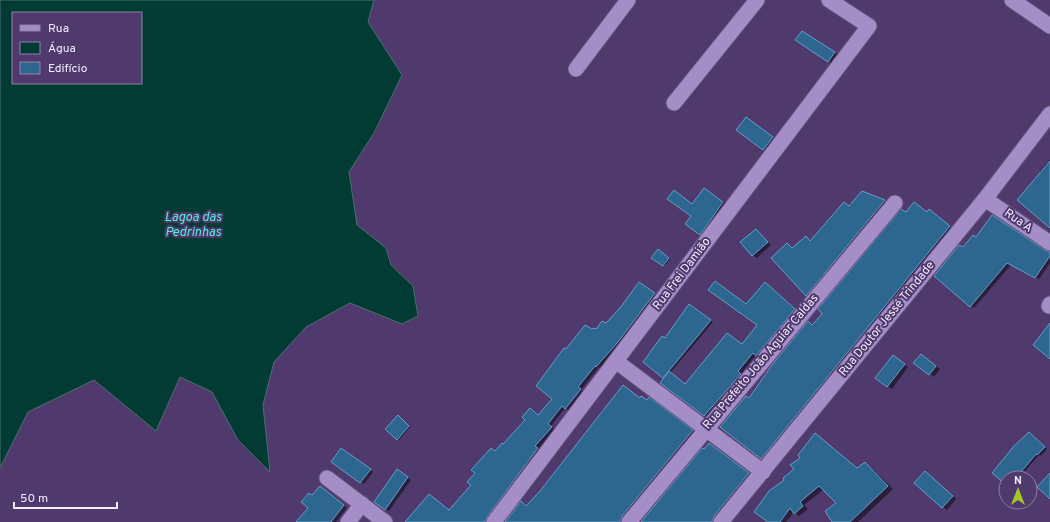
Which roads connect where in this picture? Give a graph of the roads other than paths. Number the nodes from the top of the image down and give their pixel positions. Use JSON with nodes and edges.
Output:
{"nodes":[{"id":1,"x":628,"y":0,"type":"edge"},
{"id":2,"x":757,"y":0,"type":"edge"},
{"id":3,"x":829,"y":0,"type":"edge"},
{"id":4,"x":1012,"y":0,"type":"edge"},
{"id":5,"x":1050,"y":26,"type":"edge"},
{"id":6,"x":576,"y":69,"type":"dead end"},
{"id":7,"x":674,"y":103,"type":"dead end"},
{"id":8,"x":1050,"y":114,"type":"edge"},
{"id":9,"x":985,"y":199,"type":"junction"},
{"id":10,"x":895,"y":203,"type":"dead end"},
{"id":11,"x":1050,"y":243,"type":"edge"},
{"id":12,"x":616,"y":362,"type":"junction"},
{"id":13,"x":705,"y":429,"type":"junction"},
{"id":14,"x":763,"y":472,"type":"junction"},
{"id":15,"x":327,"y":478,"type":"dead end"},
{"id":16,"x":362,"y":504,"type":"junction"},
{"id":17,"x":348,"y":522,"type":"edge"},
{"id":18,"x":385,"y":522,"type":"edge"},
{"id":19,"x":494,"y":522,"type":"edge"},
{"id":20,"x":629,"y":522,"type":"edge"},
{"id":21,"x":721,"y":522,"type":"edge"}],
"edges":[{"from":1,"to":6,"type":"street"},
{"from":2,"to":7,"type":"street"},
{"from":3,"to":12,"type":"street","name":"Rua Frei Damião"},
{"from":4,"to":5,"type":"street"},
{"from":8,"to":9,"type":"street","name":"Rua Doutor Jessé Trindade"},
{"from":9,"to":11,"type":"street","name":"Rua A"},
{"from":9,"to":14,"type":"street","name":"Rua Doutor Jessé Trindade"},
{"from":10,"to":13,"type":"street","name":"Rua Prefeito João Aguiar Caldas"},
{"from":12,"to":13,"type":"street"},
{"from":12,"to":19,"type":"street","name":"Rua Frei Damião"},
{"from":13,"to":14,"type":"street"},
{"from":13,"to":20,"type":"street","name":"Rua Prefeito João Aguiar Caldas"},
{"from":14,"to":21,"type":"street","name":"Rua Doutor Jessé Trindade"},
{"from":15,"to":16,"type":"street"},
{"from":16,"to":17,"type":"street"},
{"from":16,"to":18,"type":"street"}]}
